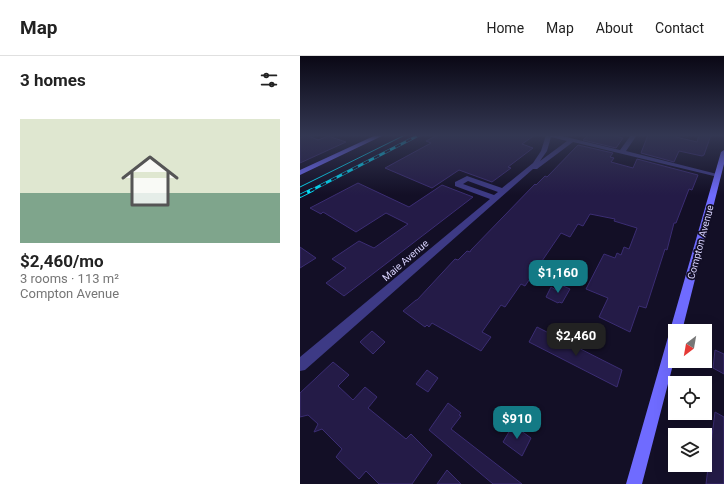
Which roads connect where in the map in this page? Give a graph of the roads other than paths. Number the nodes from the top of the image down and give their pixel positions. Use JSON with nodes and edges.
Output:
{"nodes":[{"id":1,"x":337,"y":155,"type":"edge"},
{"id":2,"x":541,"y":155,"type":"edge"},
{"id":3,"x":553,"y":155,"type":"edge"},
{"id":4,"x":634,"y":155,"type":"edge"},
{"id":5,"x":723,"y":155,"type":"edge"},
{"id":6,"x":300,"y":172,"type":"edge"},
{"id":7,"x":525,"y":173,"type":"junction"},
{"id":8,"x":718,"y":175,"type":"junction"},
{"id":9,"x":503,"y":191,"type":"junction"},
{"id":10,"x":495,"y":198,"type":"junction"},
{"id":11,"x":677,"y":324,"type":"edge"},
{"id":12,"x":668,"y":358,"type":"edge"},
{"id":13,"x":300,"y":365,"type":"edge"},
{"id":14,"x":634,"y":484,"type":"edge"}],
"edges":[{"from":1,"to":6,"type":"main road"},
{"from":2,"to":7,"type":"street","name":"Maie Avenue"},
{"from":3,"to":7,"type":"street","name":"Maie Avenue"},
{"from":4,"to":8,"type":"street"},
{"from":5,"to":8,"type":"main road","name":"Compton Avenue"},
{"from":7,"to":9,"type":"street","name":"Maie Avenue"},
{"from":8,"to":11,"type":"main road","name":"Compton Avenue"},
{"from":9,"to":10,"type":"street","name":"Maie Avenue"},
{"from":9,"to":10,"type":"street"},
{"from":10,"to":13,"type":"street","name":"Maie Avenue"},
{"from":12,"to":14,"type":"main road","name":"Compton Avenue"}]}
